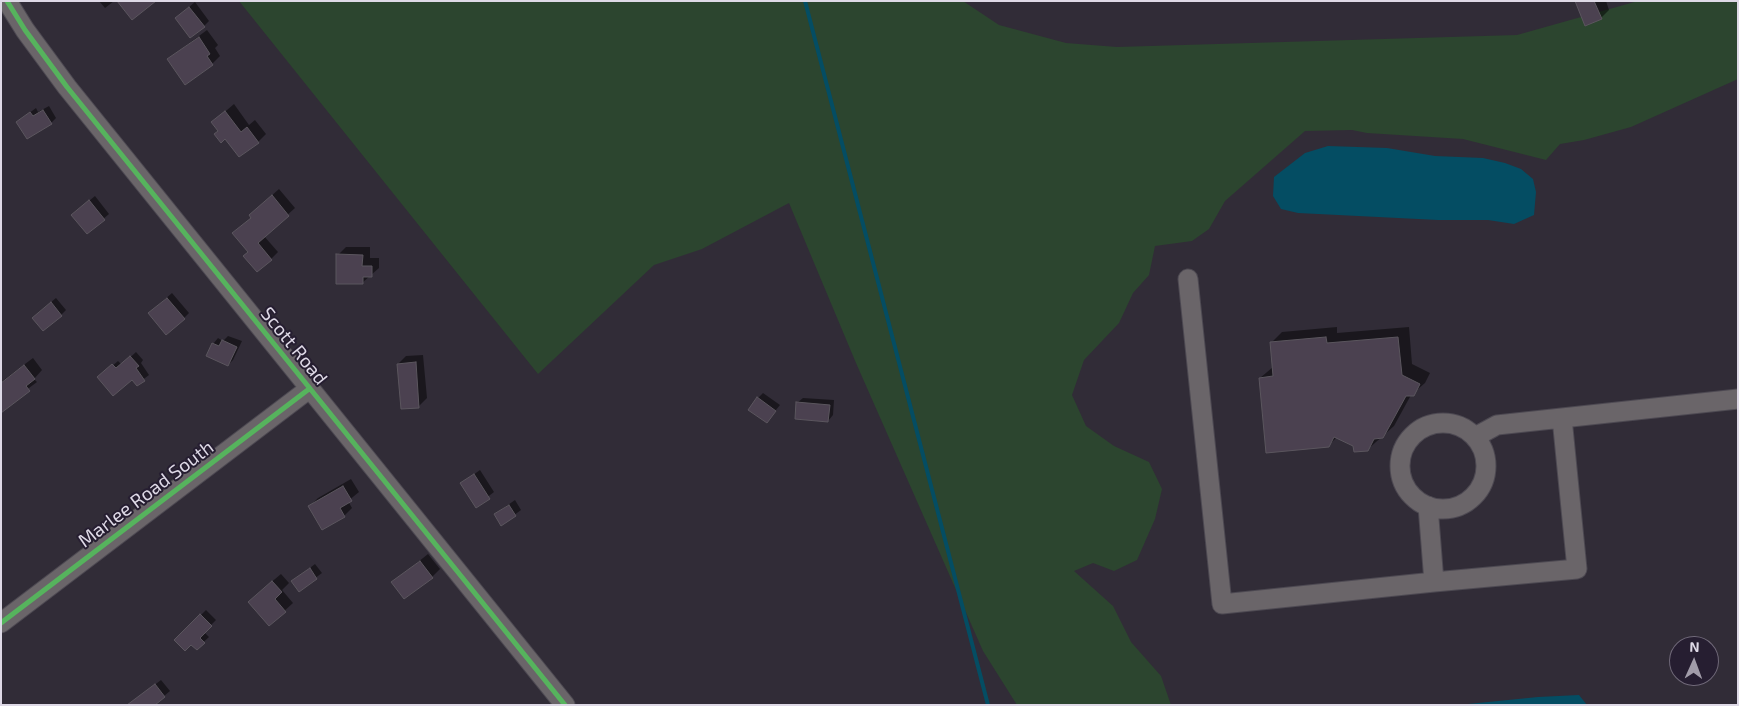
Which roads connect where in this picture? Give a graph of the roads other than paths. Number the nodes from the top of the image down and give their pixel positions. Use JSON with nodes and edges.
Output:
{"nodes":[{"id":1,"x":9,"y":6,"type":"edge"},
{"id":2,"x":1188,"y":280,"type":"dead end"},
{"id":3,"x":309,"y":389,"type":"junction"},
{"id":4,"x":1738,"y":399,"type":"edge"},
{"id":5,"x":1562,"y":418,"type":"junction"},
{"id":6,"x":1475,"y":437,"type":"junction"},
{"id":7,"x":1428,"y":506,"type":"junction"},
{"id":8,"x":1434,"y":582,"type":"junction"},
{"id":9,"x":1,"y":623,"type":"edge"},
{"id":10,"x":565,"y":705,"type":"edge"}],
"edges":[{"from":1,"to":3,"type":"street","name":"Scott Road"},
{"from":2,"to":8,"type":"street"},
{"from":3,"to":9,"type":"street","name":"Marlee Road South"},
{"from":3,"to":10,"type":"street","name":"Scott Road"},
{"from":4,"to":5,"type":"street"},
{"from":5,"to":6,"type":"street"},
{"from":5,"to":8,"type":"street"},
{"from":6,"to":7,"type":"street"},
{"from":6,"to":7,"type":"street"},
{"from":7,"to":8,"type":"street"}]}
